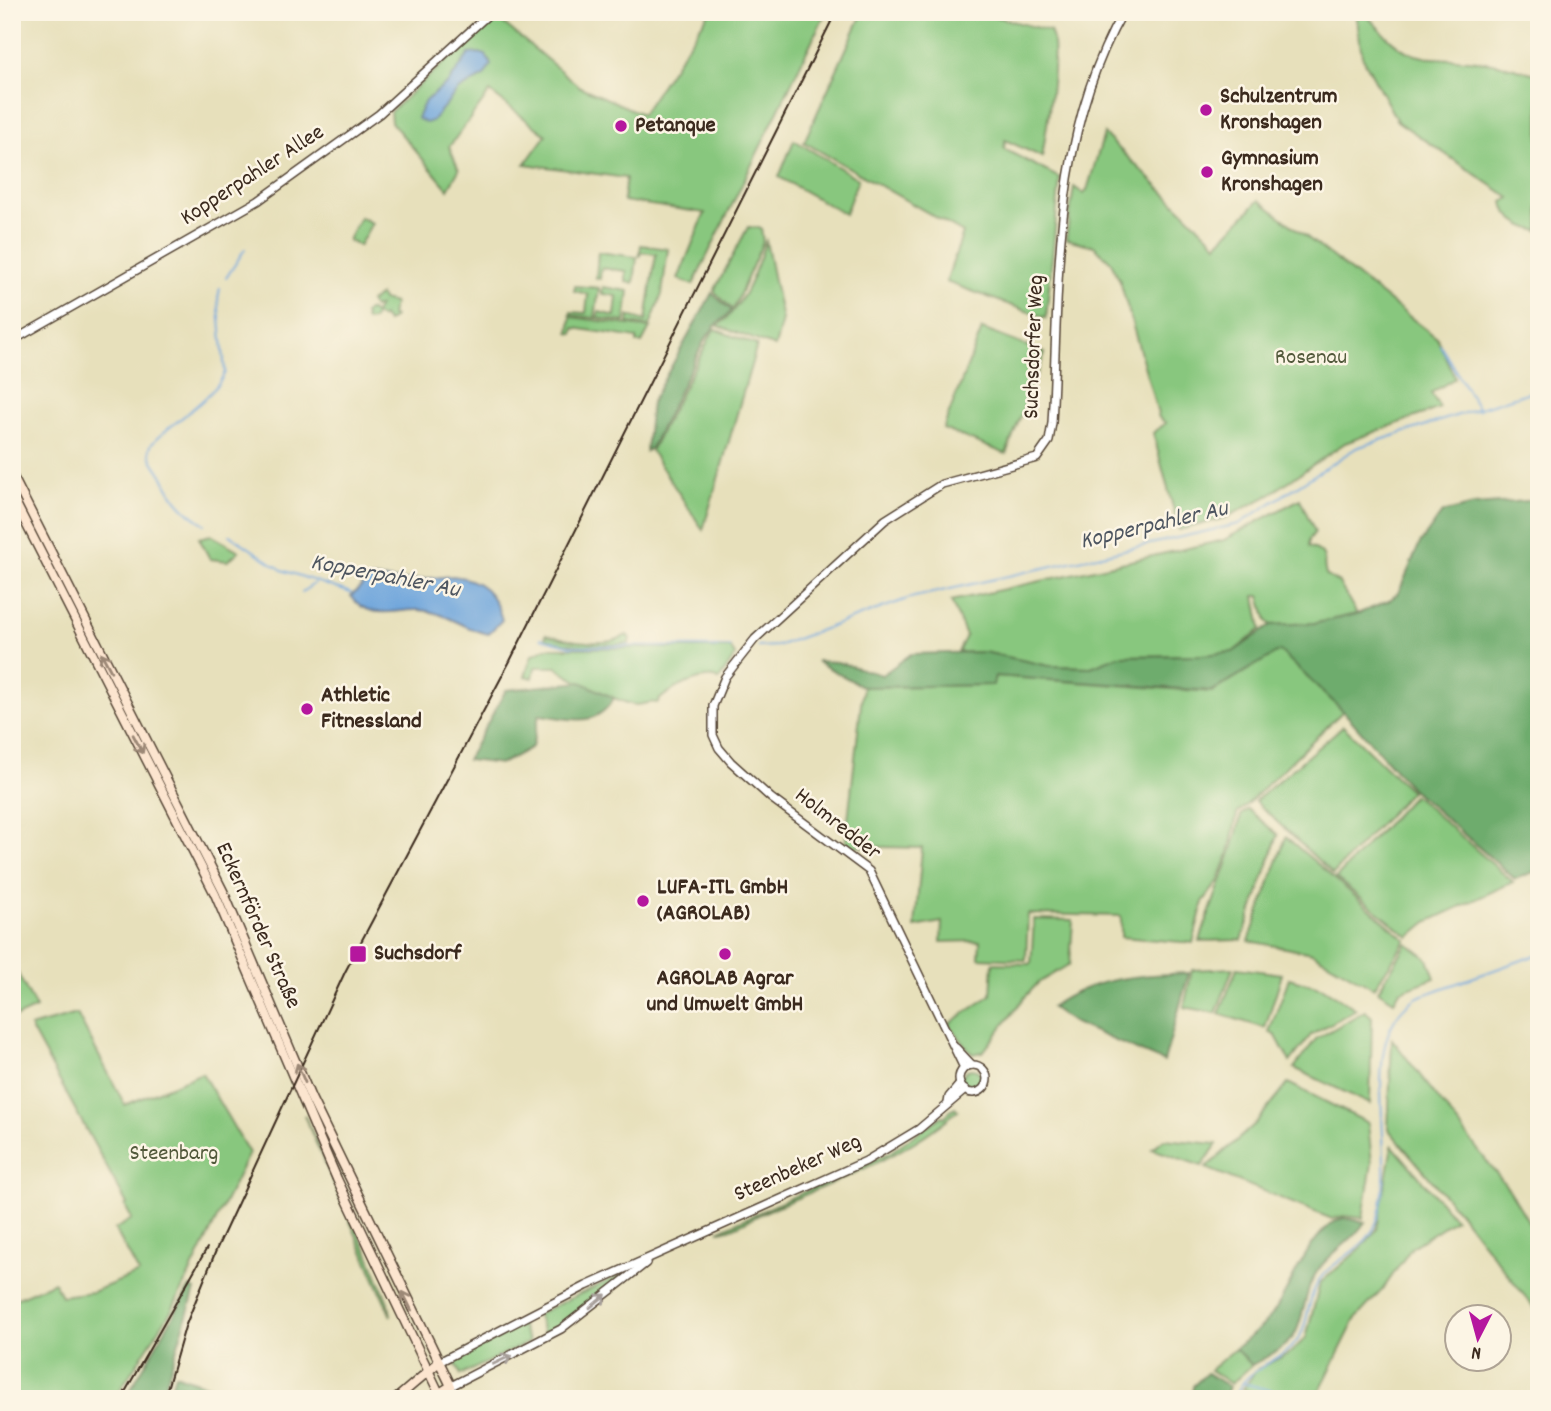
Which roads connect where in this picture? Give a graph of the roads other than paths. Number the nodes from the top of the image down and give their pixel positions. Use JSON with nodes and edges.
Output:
{"nodes":[{"id":1,"x":491,"y":12,"type":"edge"},
{"id":2,"x":1123,"y":12,"type":"edge"},
{"id":3,"x":12,"y":341,"type":"edge"},
{"id":4,"x":12,"y":475,"type":"edge"},
{"id":5,"x":12,"y":496,"type":"edge"},
{"id":6,"x":73,"y":608,"type":"junction"},
{"id":7,"x":746,"y":650,"type":"joint"},
{"id":8,"x":968,"y":1067,"type":"junction"},
{"id":9,"x":962,"y":1087,"type":"junction"},
{"id":10,"x":655,"y":1256,"type":"junction"},
{"id":11,"x":439,"y":1362,"type":"junction"},
{"id":12,"x":428,"y":1371,"type":"junction"},
{"id":13,"x":451,"y":1386,"type":"junction"},
{"id":14,"x":441,"y":1396,"type":"edge"},
{"id":15,"x":396,"y":1399,"type":"edge"},
{"id":16,"x":430,"y":1399,"type":"edge"},
{"id":17,"x":457,"y":1399,"type":"edge"}],
"edges":[{"from":1,"to":3,"type":"street","name":"Kopperpahler Allee"},
{"from":2,"to":7,"type":"street","name":"Suchsdorfer Weg"},
{"from":4,"to":6,"type":"main road","name":"Eckernförder Straße"},
{"from":5,"to":6,"type":"main road","name":"Eckernförder Straße"},
{"from":11,"to":6,"type":"main road","name":"Eckernförder Straße","one_way":true},
{"from":6,"to":12,"type":"main road","name":"Eckernförder Straße","one_way":true},
{"from":7,"to":8,"type":"street","name":"Holmredder"},
{"from":8,"to":9,"type":"street","name":"Steenbeker Weg"},
{"from":8,"to":9,"type":"street","name":"Steenbeker Weg"},
{"from":9,"to":10,"type":"street","name":"Steenbeker Weg"},
{"from":10,"to":11,"type":"street","name":"Steenbeker Weg"},
{"from":13,"to":10,"type":"street","name":"Steenbeker Weg","one_way":true},
{"from":11,"to":12,"type":"main road","name":"Steenbeker Weg"},
{"from":11,"to":13,"type":"main road","name":"Eckernförder Straße"},
{"from":12,"to":14,"type":"main road","name":"Eckernförder Straße"},
{"from":12,"to":15,"type":"main road","name":"Steenbeker Weg"},
{"from":13,"to":14,"type":"main road","name":"Steenbeker Weg"},
{"from":13,"to":17,"type":"street","name":"Eckernförder Straße"},
{"from":14,"to":16,"type":"main road","name":"Steenbeker Weg"}]}
